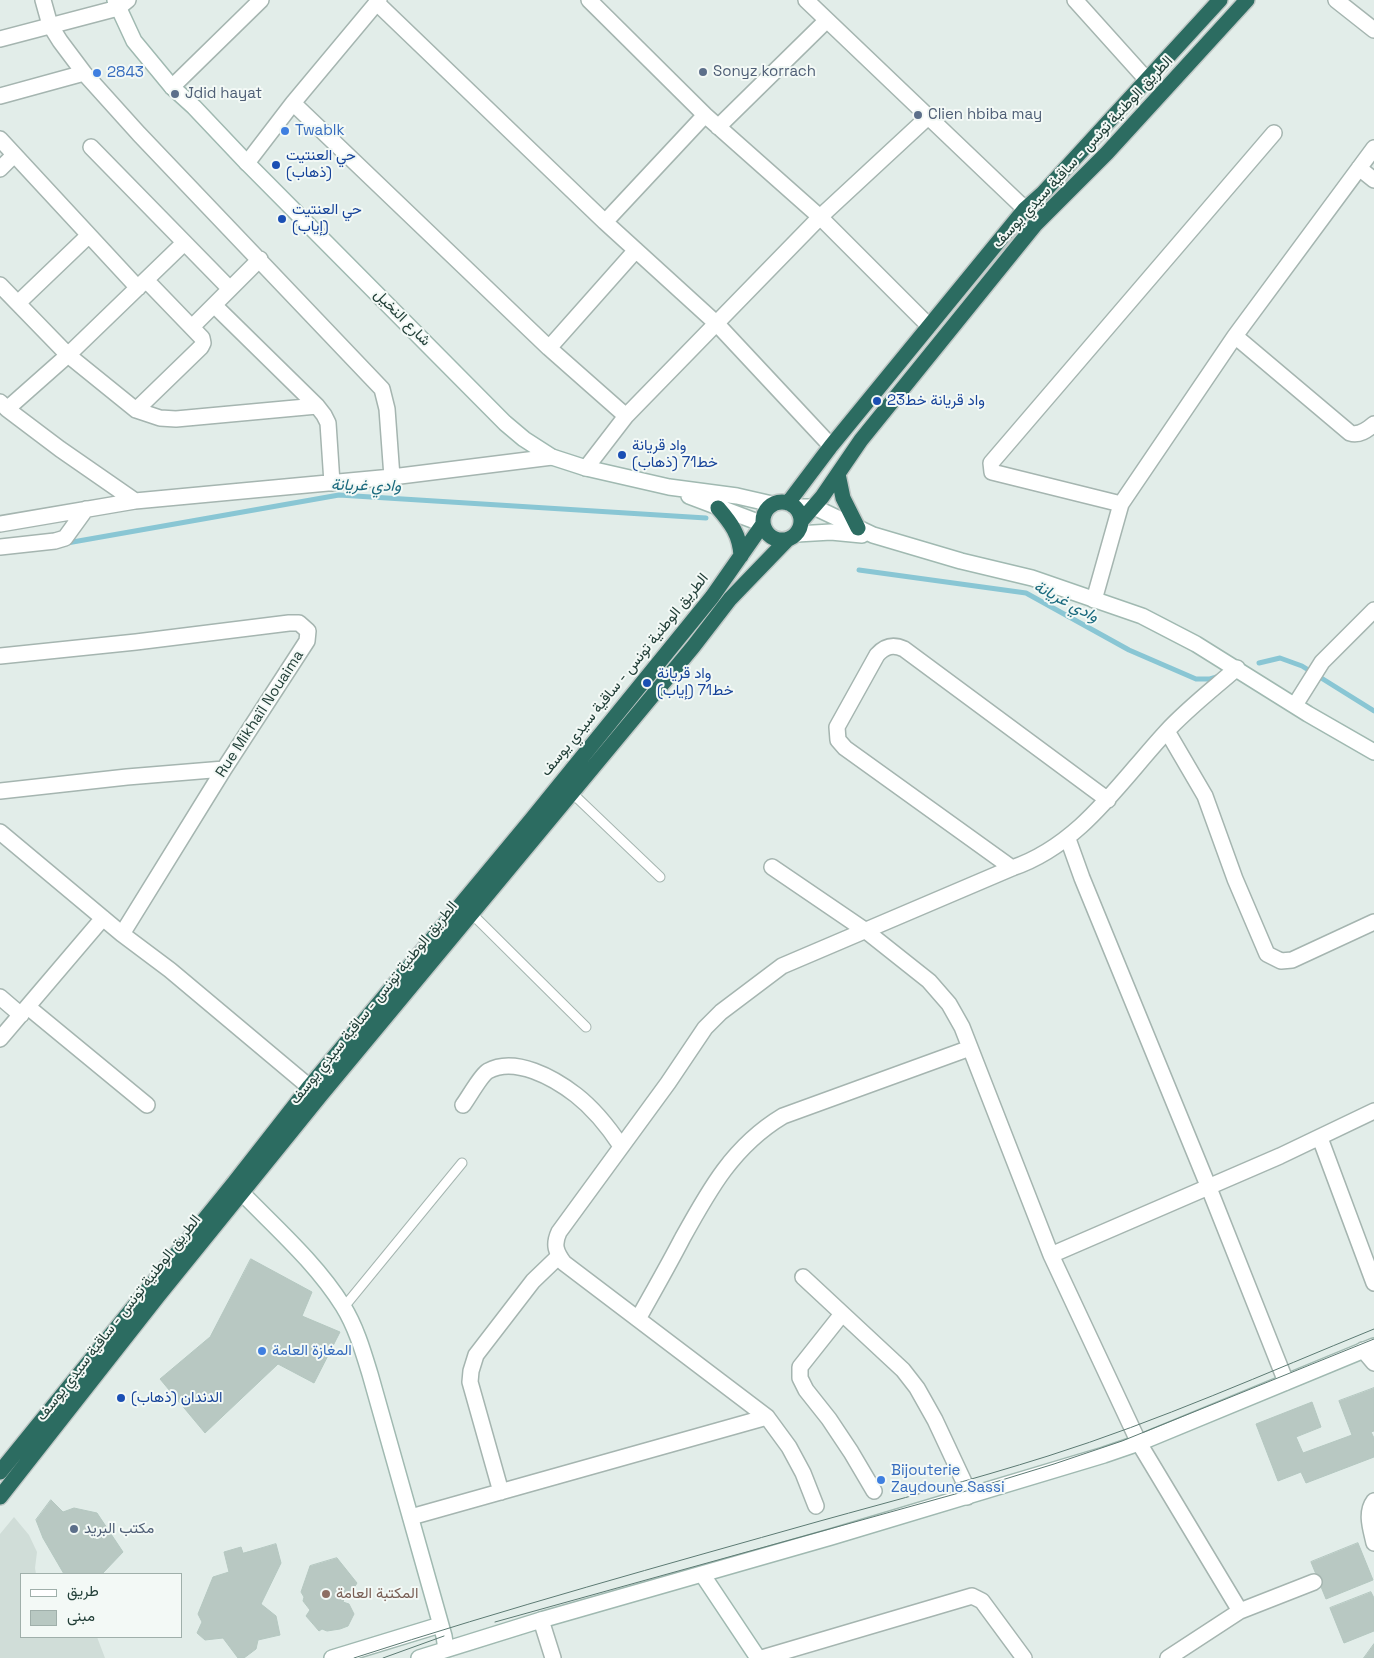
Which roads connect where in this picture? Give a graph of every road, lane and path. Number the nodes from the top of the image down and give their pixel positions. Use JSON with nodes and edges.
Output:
{"nodes":[{"id":1,"x":43,"y":0,"type":"edge"},
{"id":2,"x":261,"y":0,"type":"edge"},
{"id":3,"x":589,"y":0,"type":"edge"},
{"id":4,"x":806,"y":0,"type":"edge"},
{"id":5,"x":1075,"y":0,"type":"edge"},
{"id":6,"x":1220,"y":0,"type":"edge"},
{"id":7,"x":1336,"y":0,"type":"edge"},
{"id":8,"x":378,"y":2,"type":"edge"},
{"id":9,"x":1240,"y":2,"type":"edge"},
{"id":10,"x":120,"y":3,"type":"edge"},
{"id":11,"x":827,"y":20,"type":"junction"},
{"id":12,"x":50,"y":25,"type":"junction"},
{"id":13,"x":1374,"y":30,"type":"edge"},
{"id":14,"x":0,"y":38,"type":"edge"},
{"id":15,"x":84,"y":73,"type":"junction"},
{"id":16,"x":1147,"y":80,"type":"junction"},
{"id":17,"x":172,"y":87,"type":"junction"},
{"id":18,"x":0,"y":96,"type":"edge"},
{"id":19,"x":293,"y":103,"type":"junction"},
{"id":20,"x":704,"y":115,"type":"junction"},
{"id":21,"x":929,"y":116,"type":"junction"},
{"id":22,"x":718,"y":127,"type":"junction"},
{"id":23,"x":1274,"y":133,"type":"dead end"},
{"id":24,"x":0,"y":139,"type":"edge"},
{"id":25,"x":91,"y":147,"type":"dead end"},
{"id":26,"x":1374,"y":148,"type":"edge"},
{"id":27,"x":14,"y":155,"type":"junction"},
{"id":28,"x":247,"y":163,"type":"junction"},
{"id":29,"x":1359,"y":168,"type":"junction"},
{"id":30,"x":0,"y":169,"type":"edge"},
{"id":31,"x":1374,"y":180,"type":"edge"},
{"id":32,"x":1025,"y":209,"type":"junction"},
{"id":33,"x":820,"y":217,"type":"junction"},
{"id":34,"x":605,"y":222,"type":"junction"},
{"id":35,"x":88,"y":236,"type":"junction"},
{"id":36,"x":184,"y":243,"type":"junction"},
{"id":37,"x":636,"y":250,"type":"junction"},
{"id":38,"x":260,"y":259,"type":"junction"},
{"id":39,"x":0,"y":284,"type":"edge"},
{"id":40,"x":142,"y":284,"type":"junction"},
{"id":41,"x":230,"y":290,"type":"junction"},
{"id":42,"x":18,"y":303,"type":"junction"},
{"id":43,"x":214,"y":305,"type":"junction"},
{"id":44,"x":716,"y":324,"type":"junction"},
{"id":45,"x":929,"y":326,"type":"junction"},
{"id":46,"x":192,"y":327,"type":"junction"},
{"id":47,"x":1235,"y":336,"type":"junction"},
{"id":48,"x":549,"y":348,"type":"junction"},
{"id":49,"x":68,"y":355,"type":"junction"},
{"id":50,"x":4,"y":406,"type":"edge"},
{"id":51,"x":317,"y":406,"type":"junction"},
{"id":52,"x":136,"y":410,"type":"junction"},
{"id":53,"x":626,"y":416,"type":"junction"},
{"id":54,"x":1374,"y":424,"type":"edge"},
{"id":55,"x":831,"y":446,"type":"junction"},
{"id":56,"x":552,"y":458,"type":"junction"},
{"id":57,"x":586,"y":468,"type":"junction"},
{"id":58,"x":838,"y":474,"type":"junction"},
{"id":59,"x":392,"y":476,"type":"junction"},
{"id":60,"x":332,"y":483,"type":"junction"},
{"id":61,"x":669,"y":487,"type":"junction"},
{"id":62,"x":135,"y":501,"type":"junction"},
{"id":63,"x":772,"y":504,"type":"junction"},
{"id":64,"x":1121,"y":504,"type":"junction"},
{"id":65,"x":814,"y":507,"type":"junction"},
{"id":66,"x":718,"y":508,"type":"junction"},
{"id":67,"x":86,"y":509,"type":"junction"},
{"id":68,"x":794,"y":521,"type":"junction"},
{"id":69,"x":0,"y":524,"type":"edge"},
{"id":70,"x":762,"y":524,"type":"junction"},
{"id":71,"x":858,"y":528,"type":"junction"},
{"id":72,"x":873,"y":535,"type":"junction"},
{"id":73,"x":0,"y":546,"type":"edge"},
{"id":74,"x":741,"y":556,"type":"junction"},
{"id":75,"x":1094,"y":600,"type":"junction"},
{"id":76,"x":1371,"y":618,"type":"edge"},
{"id":77,"x":0,"y":656,"type":"edge"},
{"id":78,"x":1236,"y":668,"type":"junction"},
{"id":79,"x":1295,"y":705,"type":"junction"},
{"id":80,"x":1167,"y":731,"type":"junction"},
{"id":81,"x":1374,"y":752,"type":"edge"},
{"id":82,"x":224,"y":769,"type":"junction"},
{"id":83,"x":0,"y":791,"type":"edge"},
{"id":84,"x":571,"y":792,"type":"junction"},
{"id":85,"x":1108,"y":800,"type":"junction"},
{"id":86,"x":0,"y":832,"type":"edge"},
{"id":87,"x":1068,"y":839,"type":"junction"},
{"id":88,"x":772,"y":867,"type":"dead end"},
{"id":89,"x":1012,"y":868,"type":"junction"},
{"id":90,"x":660,"y":876,"type":"dead end"},
{"id":91,"x":471,"y":913,"type":"junction"},
{"id":92,"x":103,"y":918,"type":"junction"},
{"id":93,"x":1374,"y":922,"type":"edge"},
{"id":94,"x":866,"y":931,"type":"junction"},
{"id":95,"x":122,"y":934,"type":"junction"},
{"id":96,"x":0,"y":997,"type":"edge"},
{"id":97,"x":24,"y":1011,"type":"junction"},
{"id":98,"x":586,"y":1026,"type":"dead end"},
{"id":99,"x":0,"y":1039,"type":"edge"},
{"id":100,"x":970,"y":1048,"type":"junction"},
{"id":101,"x":315,"y":1091,"type":"junction"},
{"id":102,"x":147,"y":1105,"type":"dead end"},
{"id":103,"x":463,"y":1105,"type":"dead end"},
{"id":104,"x":1374,"y":1111,"type":"edge"},
{"id":105,"x":1320,"y":1138,"type":"junction"},
{"id":106,"x":622,"y":1146,"type":"junction"},
{"id":107,"x":462,"y":1163,"type":"dead end"},
{"id":108,"x":238,"y":1188,"type":"junction"},
{"id":109,"x":1209,"y":1188,"type":"junction"},
{"id":110,"x":1051,"y":1255,"type":"junction"},
{"id":111,"x":559,"y":1256,"type":"junction"},
{"id":112,"x":804,"y":1277,"type":"dead end"},
{"id":113,"x":1374,"y":1283,"type":"edge"},
{"id":114,"x":344,"y":1308,"type":"junction"},
{"id":115,"x":842,"y":1314,"type":"junction"},
{"id":116,"x":638,"y":1319,"type":"junction"},
{"id":117,"x":1369,"y":1348,"type":"edge"},
{"id":118,"x":1374,"y":1363,"type":"edge"},
{"id":119,"x":1286,"y":1382,"type":"junction"},
{"id":120,"x":767,"y":1417,"type":"junction"},
{"id":121,"x":1139,"y":1443,"type":"junction"},
{"id":122,"x":0,"y":1472,"type":"edge"},
{"id":123,"x":3,"y":1488,"type":"edge"},
{"id":124,"x":874,"y":1491,"type":"dead end"},
{"id":125,"x":501,"y":1492,"type":"junction"},
{"id":126,"x":967,"y":1497,"type":"junction"},
{"id":127,"x":1374,"y":1500,"type":"edge"},
{"id":128,"x":816,"y":1506,"type":"dead end"},
{"id":129,"x":410,"y":1517,"type":"junction"},
{"id":130,"x":1374,"y":1543,"type":"edge"},
{"id":131,"x":702,"y":1574,"type":"junction"},
{"id":132,"x":1314,"y":1582,"type":"dead end"},
{"id":133,"x":1240,"y":1611,"type":"junction"},
{"id":134,"x":542,"y":1620,"type":"junction"},
{"id":135,"x":440,"y":1625,"type":"junction"},
{"id":136,"x":447,"y":1654,"type":"edge"},
{"id":137,"x":340,"y":1657,"type":"edge"},
{"id":138,"x":419,"y":1658,"type":"edge"},
{"id":139,"x":553,"y":1658,"type":"edge"},
{"id":140,"x":758,"y":1658,"type":"edge"},
{"id":141,"x":762,"y":1658,"type":"edge"},
{"id":142,"x":1024,"y":1658,"type":"edge"},
{"id":143,"x":1168,"y":1658,"type":"edge"}],
"edges":[{"from":1,"to":12,"type":"street"},
{"from":2,"to":17,"type":"street"},
{"from":3,"to":20,"type":"street"},
{"from":4,"to":11,"type":"street"},
{"from":5,"to":16,"type":"street"},
{"from":6,"to":16,"type":"highway","name":"الطريق الوطنية تونس - ساقية سيدي يوسف"},
{"from":7,"to":13,"type":"street"},
{"from":8,"to":19,"type":"street"},
{"from":8,"to":34,"type":"street"},
{"from":9,"to":58,"type":"highway","name":"الطريق الوطنية تونس - ساقية سيدي يوسف"},
{"from":10,"to":12,"type":"street"},
{"from":10,"to":17,"type":"street","name":"شارع النخيل"},
{"from":11,"to":21,"type":"street"},
{"from":11,"to":22,"type":"street"},
{"from":12,"to":14,"type":"street"},
{"from":12,"to":15,"type":"street"},
{"from":15,"to":18,"type":"street"},
{"from":15,"to":38,"type":"street"},
{"from":16,"to":32,"type":"highway","name":"الطريق الوطنية تونس - ساقية سيدي يوسف"},
{"from":17,"to":28,"type":"street","name":"شارع النخيل"},
{"from":19,"to":28,"type":"street"},
{"from":19,"to":48,"type":"street"},
{"from":20,"to":22,"type":"street"},
{"from":20,"to":34,"type":"street"},
{"from":21,"to":32,"type":"street"},
{"from":21,"to":33,"type":"street"},
{"from":22,"to":33,"type":"street"},
{"from":23,"to":64,"type":"street"},
{"from":24,"to":27,"type":"street"},
{"from":25,"to":36,"type":"street"},
{"from":26,"to":29,"type":"street"},
{"from":27,"to":30,"type":"street"},
{"from":27,"to":35,"type":"street"},
{"from":28,"to":56,"type":"street","name":"شارع النخيل"},
{"from":29,"to":31,"type":"street"},
{"from":29,"to":47,"type":"street"},
{"from":32,"to":45,"type":"highway","name":"الطريق الوطنية تونس - ساقية سيدي يوسف"},
{"from":33,"to":44,"type":"street"},
{"from":33,"to":45,"type":"street"},
{"from":34,"to":37,"type":"street"},
{"from":35,"to":40,"type":"street"},
{"from":35,"to":42,"type":"street"},
{"from":36,"to":40,"type":"street"},
{"from":36,"to":41,"type":"street"},
{"from":37,"to":44,"type":"street"},
{"from":37,"to":48,"type":"street"},
{"from":38,"to":41,"type":"street"},
{"from":38,"to":59,"type":"street"},
{"from":39,"to":42,"type":"street"},
{"from":40,"to":46,"type":"street"},
{"from":40,"to":49,"type":"street"},
{"from":41,"to":43,"type":"street"},
{"from":42,"to":49,"type":"street"},
{"from":43,"to":46,"type":"street"},
{"from":43,"to":51,"type":"street"},
{"from":44,"to":53,"type":"street"},
{"from":44,"to":55,"type":"street"},
{"from":45,"to":55,"type":"highway","name":"الطريق الوطنية تونس - ساقية سيدي يوسف"},
{"from":46,"to":52,"type":"street"},
{"from":47,"to":54,"type":"street"},
{"from":47,"to":64,"type":"street"},
{"from":48,"to":53,"type":"street"},
{"from":49,"to":50,"type":"street"},
{"from":49,"to":52,"type":"street"},
{"from":50,"to":62,"type":"street"},
{"from":51,"to":52,"type":"street"},
{"from":51,"to":60,"type":"street"},
{"from":53,"to":57,"type":"street"},
{"from":55,"to":68,"type":"highway","name":"الطريق الوطنية تونس - ساقية سيدي يوسف"},
{"from":56,"to":57,"type":"street","name":"شارع النخيل"},
{"from":56,"to":59,"type":"street"},
{"from":57,"to":61,"type":"street","name":"شارع النخيل"},
{"from":58,"to":65,"type":"highway","name":"الطريق الوطنية تونس - ساقية سيدي يوسف"},
{"from":58,"to":71,"type":"highway"},
{"from":59,"to":60,"type":"street"},
{"from":60,"to":62,"type":"street"},
{"from":61,"to":63,"type":"street","name":"شارع النخيل"},
{"from":61,"to":66,"type":"street"},
{"from":62,"to":67,"type":"street"},
{"from":63,"to":68,"type":"highway"},
{"from":63,"to":70,"type":"highway","name":"الطريق الوطنية تونس - ساقية سيدي يوسف"},
{"from":64,"to":75,"type":"street"},
{"from":65,"to":68,"type":"highway","name":"الطريق الوطنية تونس - ساقية سيدي يوسف"},
{"from":65,"to":71,"type":"street"},
{"from":66,"to":70,"type":"street"},
{"from":66,"to":74,"type":"highway"},
{"from":67,"to":69,"type":"street"},
{"from":67,"to":73,"type":"street"},
{"from":68,"to":70,"type":"highway"},
{"from":68,"to":72,"type":"street"},
{"from":68,"to":84,"type":"highway","name":"الطريق الوطنية تونس - ساقية سيدي يوسف"},
{"from":70,"to":74,"type":"highway","name":"الطريق الوطنية تونس - ساقية سيدي يوسف"},
{"from":71,"to":72,"type":"street"},
{"from":72,"to":75,"type":"street"},
{"from":74,"to":101,"type":"highway","name":"الطريق الوطنية تونس - ساقية سيدي يوسف"},
{"from":75,"to":78,"type":"street"},
{"from":76,"to":79,"type":"street"},
{"from":77,"to":82,"type":"street","name":"Rue Mikhaïl Nouaima"},
{"from":78,"to":79,"type":"street"},
{"from":78,"to":80,"type":"street"},
{"from":79,"to":81,"type":"street"},
{"from":80,"to":85,"type":"street"},
{"from":80,"to":93,"type":"street"},
{"from":82,"to":83,"type":"street"},
{"from":82,"to":95,"type":"street","name":"Rue Mikhaïl Nouaima"},
{"from":84,"to":90,"type":"lane"},
{"from":84,"to":91,"type":"highway","name":"الطريق الوطنية تونس - ساقية سيدي يوسف"},
{"from":85,"to":87,"type":"street"},
{"from":85,"to":89,"type":"street"},
{"from":86,"to":92,"type":"street"},
{"from":87,"to":89,"type":"street"},
{"from":87,"to":109,"type":"street"},
{"from":88,"to":94,"type":"street"},
{"from":89,"to":94,"type":"street"},
{"from":91,"to":98,"type":"lane"},
{"from":91,"to":101,"type":"highway","name":"الطريق الوطنية تونس - ساقية سيدي يوسف"},
{"from":92,"to":95,"type":"street"},
{"from":92,"to":97,"type":"street"},
{"from":94,"to":100,"type":"street"},
{"from":94,"to":106,"type":"street"},
{"from":95,"to":101,"type":"street"},
{"from":96,"to":97,"type":"street"},
{"from":97,"to":99,"type":"street"},
{"from":97,"to":102,"type":"street"},
{"from":100,"to":110,"type":"street"},
{"from":100,"to":116,"type":"street"},
{"from":101,"to":108,"type":"highway","name":"الطريق الوطنية تونس - ساقية سيدي يوسف"},
{"from":103,"to":106,"type":"street"},
{"from":104,"to":105,"type":"street"},
{"from":105,"to":109,"type":"street"},
{"from":105,"to":113,"type":"street"},
{"from":106,"to":111,"type":"street"},
{"from":107,"to":114,"type":"lane"},
{"from":108,"to":114,"type":"street"},
{"from":108,"to":122,"type":"highway","name":"الطريق الوطنية تونس - ساقية سيدي يوسف"},
{"from":108,"to":123,"type":"highway","name":"الطريق الوطنية تونس - ساقية سيدي يوسف"},
{"from":109,"to":110,"type":"street"},
{"from":109,"to":119,"type":"street"},
{"from":110,"to":121,"type":"street"},
{"from":111,"to":116,"type":"street"},
{"from":111,"to":125,"type":"street"},
{"from":112,"to":115,"type":"street"},
{"from":114,"to":129,"type":"street"},
{"from":115,"to":124,"type":"street"},
{"from":115,"to":126,"type":"street"},
{"from":116,"to":120,"type":"street"},
{"from":117,"to":118,"type":"street"},
{"from":117,"to":119,"type":"street"},
{"from":119,"to":121,"type":"street"},
{"from":120,"to":125,"type":"street"},
{"from":120,"to":128,"type":"street"},
{"from":121,"to":126,"type":"street"},
{"from":121,"to":133,"type":"street"},
{"from":125,"to":129,"type":"street"},
{"from":126,"to":131,"type":"street"},
{"from":127,"to":130,"type":"street"},
{"from":129,"to":135,"type":"street"},
{"from":131,"to":134,"type":"street"},
{"from":131,"to":140,"type":"street"},
{"from":132,"to":133,"type":"street"},
{"from":133,"to":143,"type":"street"},
{"from":134,"to":136,"type":"street"},
{"from":134,"to":139,"type":"street"},
{"from":135,"to":136,"type":"street"},
{"from":135,"to":137,"type":"street"},
{"from":136,"to":138,"type":"street"},
{"from":141,"to":142,"type":"street"}]}
